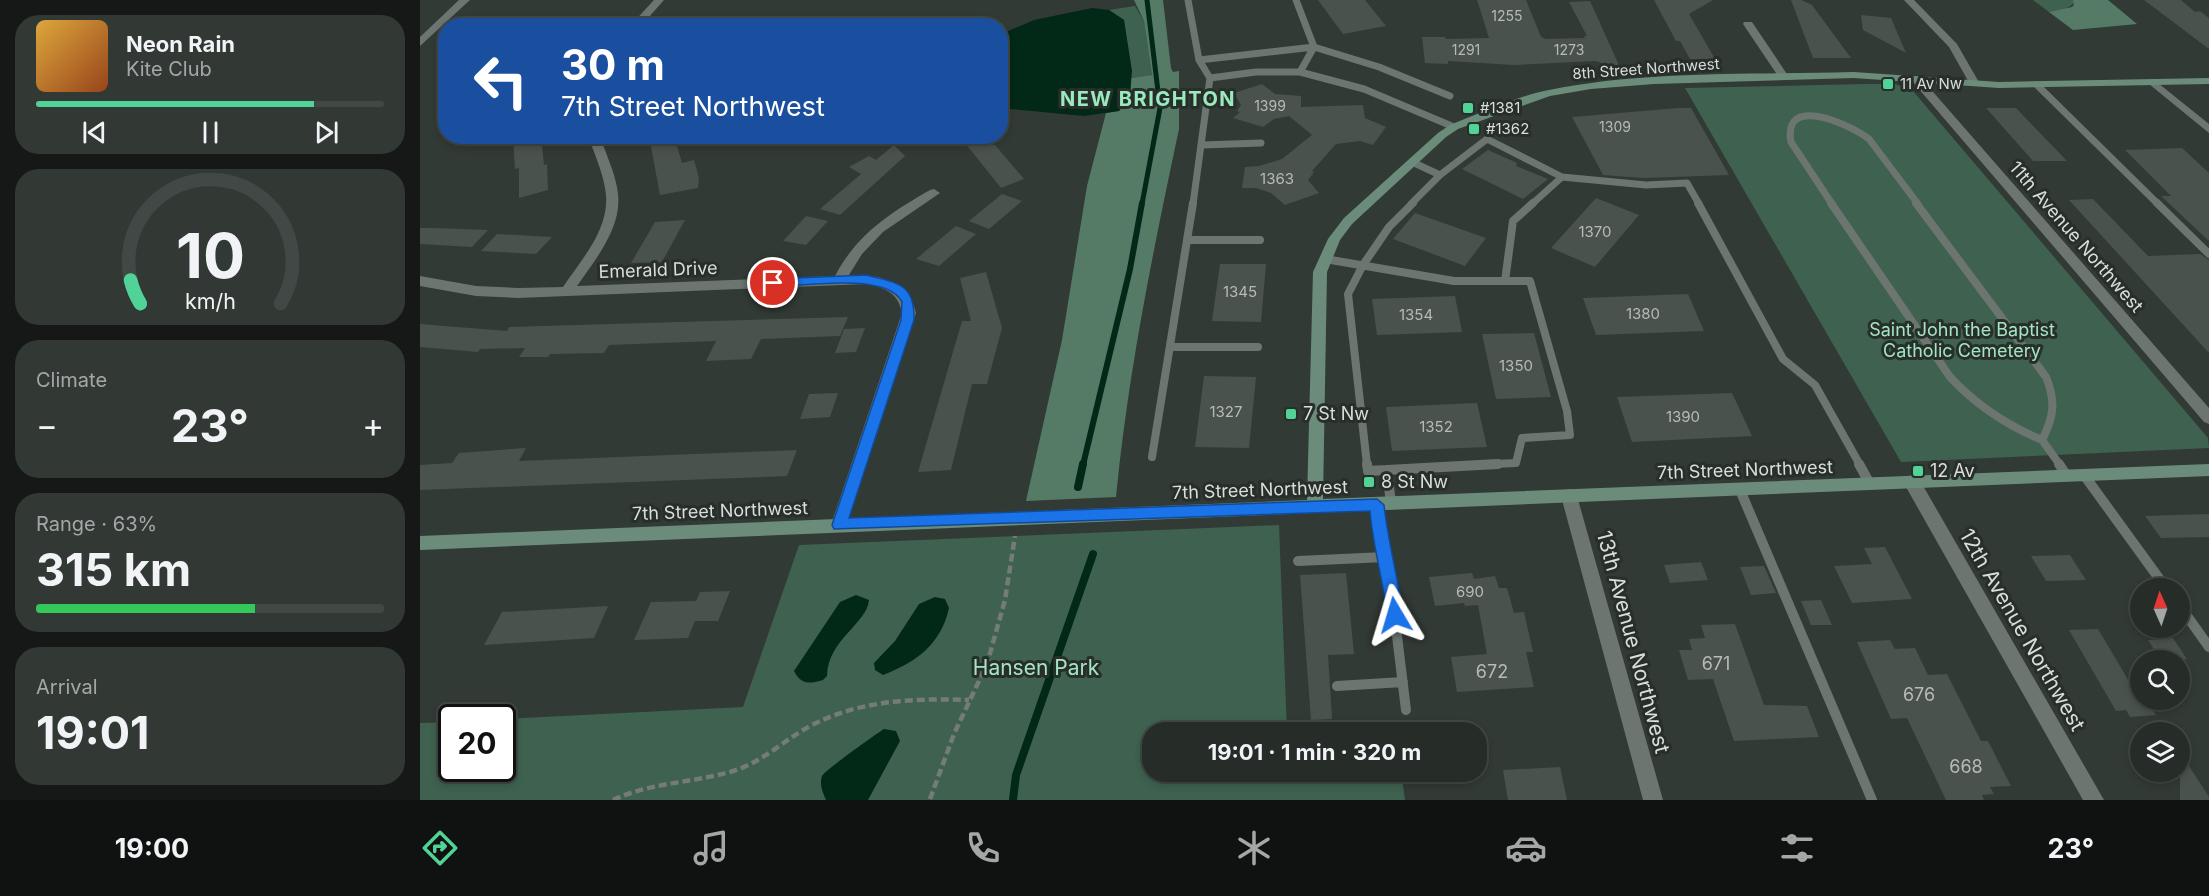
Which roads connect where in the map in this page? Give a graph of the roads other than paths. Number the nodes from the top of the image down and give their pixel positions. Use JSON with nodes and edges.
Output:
{"nodes":[{"id":1,"x":465,"y":0,"type":"edge"},
{"id":2,"x":659,"y":0,"type":"edge"},
{"id":3,"x":1188,"y":0,"type":"edge"},
{"id":4,"x":1296,"y":0,"type":"edge"},
{"id":5,"x":1909,"y":0,"type":"edge"},
{"id":6,"x":447,"y":18,"type":"edge"},
{"id":7,"x":642,"y":18,"type":"edge"},
{"id":8,"x":1748,"y":24,"type":"dead end"},
{"id":9,"x":438,"y":26,"type":"edge"},
{"id":10,"x":420,"y":44,"type":"edge"},
{"id":11,"x":1314,"y":47,"type":"junction"},
{"id":12,"x":1198,"y":60,"type":"junction"},
{"id":13,"x":1300,"y":72,"type":"junction"},
{"id":14,"x":1784,"y":77,"type":"junction"},
{"id":15,"x":1210,"y":78,"type":"junction"},
{"id":16,"x":1916,"y":79,"type":"junction"},
{"id":17,"x":2209,"y":81,"type":"edge"},
{"id":18,"x":2153,"y":82,"type":"junction"},
{"id":19,"x":1975,"y":84,"type":"junction"},
{"id":20,"x":2037,"y":85,"type":"junction"},
{"id":21,"x":1450,"y":96,"type":"dead end"},
{"id":22,"x":1454,"y":127,"type":"junction"},
{"id":23,"x":2209,"y":130,"type":"edge"},
{"id":24,"x":1261,"y":143,"type":"dead end"},
{"id":25,"x":597,"y":144,"type":"edge"},
{"id":26,"x":1202,"y":145,"type":"junction"},
{"id":27,"x":1412,"y":162,"type":"junction"},
{"id":28,"x":1440,"y":175,"type":"junction"},
{"id":29,"x":1562,"y":177,"type":"junction"},
{"id":30,"x":934,"y":193,"type":"dead end"},
{"id":31,"x":1187,"y":240,"type":"junction"},
{"id":32,"x":1260,"y":240,"type":"dead end"},
{"id":33,"x":2209,"y":254,"type":"edge"},
{"id":34,"x":1325,"y":259,"type":"junction"},
{"id":35,"x":1363,"y":265,"type":"junction"},
{"id":36,"x":420,"y":281,"type":"edge"},
{"id":37,"x":839,"y":281,"type":"junction"},
{"id":38,"x":1505,"y":281,"type":"junction"},
{"id":39,"x":567,"y":291,"type":"junction"},
{"id":40,"x":1170,"y":347,"type":"junction"},
{"id":41,"x":1258,"y":347,"type":"dead end"},
{"id":42,"x":2209,"y":418,"type":"edge"},
{"id":43,"x":2042,"y":440,"type":"junction"},
{"id":44,"x":1152,"y":457,"type":"dead end"},
{"id":45,"x":1387,"y":470,"type":"junction"},
{"id":46,"x":2209,"y":470,"type":"edge"},
{"id":47,"x":2084,"y":475,"type":"junction"},
{"id":48,"x":2067,"y":476,"type":"junction"},
{"id":49,"x":1912,"y":482,"type":"junction"},
{"id":50,"x":1870,"y":484,"type":"junction"},
{"id":51,"x":1740,"y":490,"type":"junction"},
{"id":52,"x":1569,"y":496,"type":"junction"},
{"id":53,"x":1384,"y":505,"type":"junction"},
{"id":54,"x":1315,"y":507,"type":"junction"},
{"id":55,"x":839,"y":525,"type":"junction"},
{"id":56,"x":420,"y":543,"type":"edge"},
{"id":57,"x":1385,"y":557,"type":"junction"},
{"id":58,"x":1298,"y":561,"type":"dead end"},
{"id":59,"x":2159,"y":578,"type":"edge"},
{"id":60,"x":2190,"y":620,"type":"edge"},
{"id":61,"x":2209,"y":647,"type":"edge"},
{"id":62,"x":1403,"y":682,"type":"junction"},
{"id":63,"x":1337,"y":686,"type":"dead end"},
{"id":64,"x":1406,"y":710,"type":"dead end"},
{"id":65,"x":1653,"y":800,"type":"edge"},
{"id":66,"x":1872,"y":800,"type":"edge"},
{"id":67,"x":2094,"y":800,"type":"edge"}],
"edges":[{"from":1,"to":6,"type":"street"},
{"from":2,"to":7,"type":"street"},
{"from":3,"to":12,"type":"lane"},
{"from":4,"to":11,"type":"lane"},
{"from":5,"to":19,"type":"street"},
{"from":8,"to":14,"type":"street"},
{"from":9,"to":10,"type":"street"},
{"from":11,"to":12,"type":"lane"},
{"from":11,"to":13,"type":"lane"},
{"from":11,"to":21,"type":"lane"},
{"from":12,"to":15,"type":"lane"},
{"from":13,"to":15,"type":"lane"},
{"from":13,"to":22,"type":"lane"},
{"from":14,"to":16,"type":"street","name":"8th Street Northwest"},
{"from":14,"to":22,"type":"street","name":"8th Street Northwest"},
{"from":15,"to":26,"type":"lane"},
{"from":16,"to":19,"type":"street","name":"8th Street Northwest"},
{"from":16,"to":42,"type":"street","name":"11th Avenue Northwest"},
{"from":17,"to":18,"type":"street","name":"8th Street Northwest"},
{"from":18,"to":20,"type":"street","name":"8th Street Northwest"},
{"from":18,"to":23,"type":"street"},
{"from":19,"to":20,"type":"street","name":"8th Street Northwest"},
{"from":20,"to":33,"type":"lane"},
{"from":22,"to":27,"type":"street","name":"8th Street Northwest"},
{"from":24,"to":26,"type":"lane"},
{"from":25,"to":39,"type":"street"},
{"from":26,"to":31,"type":"lane"},
{"from":27,"to":28,"type":"lane"},
{"from":27,"to":34,"type":"street","name":"8th Street Northwest"},
{"from":28,"to":29,"type":"lane"},
{"from":28,"to":35,"type":"lane"},
{"from":29,"to":38,"type":"lane"},
{"from":29,"to":50,"type":"lane"},
{"from":30,"to":37,"type":"street"},
{"from":31,"to":32,"type":"lane"},
{"from":31,"to":40,"type":"lane"},
{"from":34,"to":35,"type":"lane"},
{"from":34,"to":54,"type":"street","name":"8th Street Northwest"},
{"from":35,"to":38,"type":"lane"},
{"from":35,"to":45,"type":"lane"},
{"from":36,"to":39,"type":"street","name":"Emerald Drive"},
{"from":37,"to":39,"type":"street","name":"Emerald Drive"},
{"from":37,"to":55,"type":"street","name":"Emerald Drive"},
{"from":38,"to":45,"type":"lane"},
{"from":40,"to":41,"type":"lane"},
{"from":40,"to":44,"type":"lane"},
{"from":43,"to":43,"type":"lane"},
{"from":43,"to":48,"type":"lane"},
{"from":45,"to":53,"type":"lane"},
{"from":46,"to":47,"type":"street","name":"7th Street Northwest"},
{"from":47,"to":48,"type":"street","name":"7th Street Northwest"},
{"from":47,"to":59,"type":"lane"},
{"from":48,"to":49,"type":"street","name":"7th Street Northwest"},
{"from":49,"to":50,"type":"street","name":"7th Street Northwest"},
{"from":49,"to":67,"type":"street","name":"12th Avenue Northwest"},
{"from":50,"to":51,"type":"street","name":"7th Street Northwest"},
{"from":51,"to":52,"type":"street","name":"7th Street Northwest"},
{"from":51,"to":66,"type":"lane"},
{"from":52,"to":53,"type":"street","name":"7th Street Northwest"},
{"from":52,"to":65,"type":"street","name":"13th Avenue Northwest"},
{"from":53,"to":54,"type":"street","name":"7th Street Northwest"},
{"from":53,"to":57,"type":"lane"},
{"from":54,"to":55,"type":"street","name":"7th Street Northwest"},
{"from":55,"to":56,"type":"street","name":"7th Street Northwest"},
{"from":57,"to":58,"type":"lane"},
{"from":57,"to":62,"type":"lane"},
{"from":60,"to":61,"type":"lane"},
{"from":62,"to":63,"type":"lane"},
{"from":62,"to":64,"type":"lane"}]}
